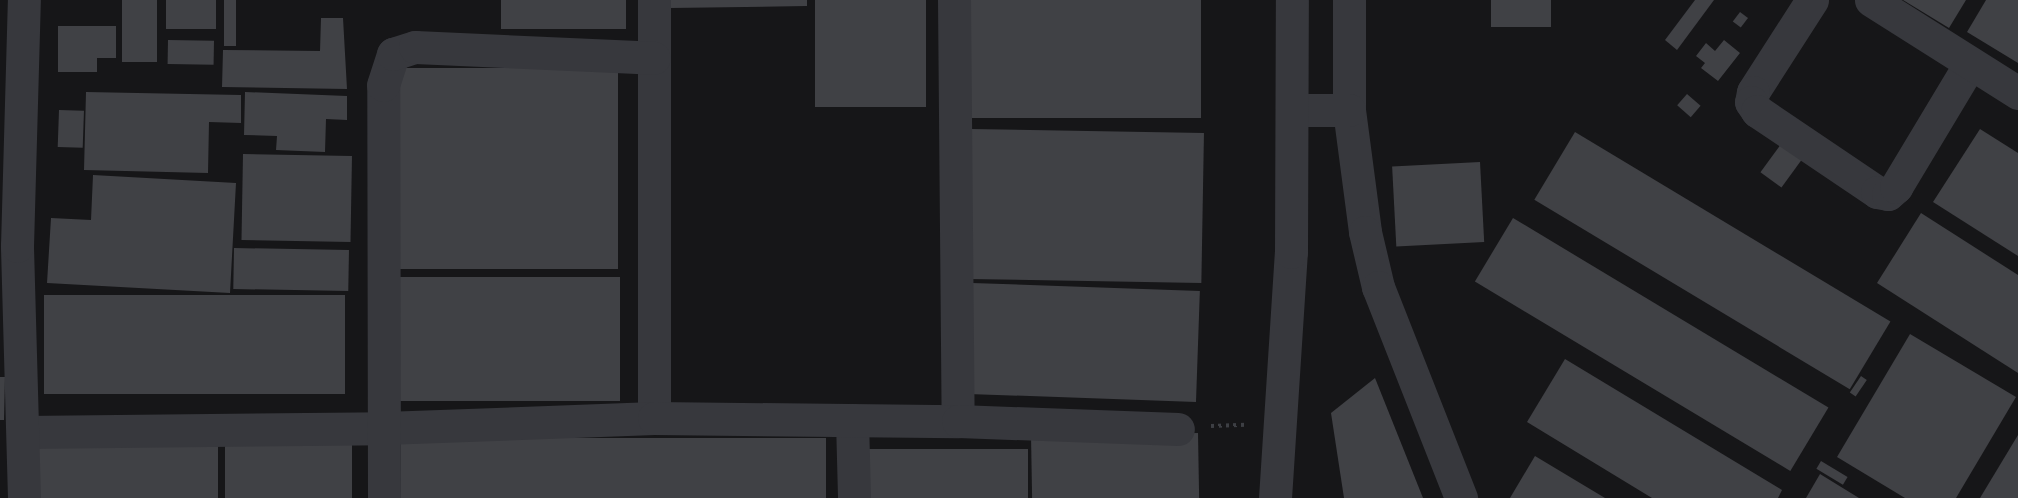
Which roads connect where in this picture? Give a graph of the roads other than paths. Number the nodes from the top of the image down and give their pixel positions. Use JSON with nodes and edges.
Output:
{"nodes":[{"id":1,"x":24,"y":0,"type":"edge"},
{"id":2,"x":654,"y":0,"type":"edge"},
{"id":3,"x":954,"y":0,"type":"edge"},
{"id":4,"x":1292,"y":0,"type":"edge"},
{"id":5,"x":1349,"y":0,"type":"edge"},
{"id":6,"x":1812,"y":0,"type":"edge"},
{"id":7,"x":1871,"y":0,"type":"edge"},
{"id":8,"x":654,"y":58,"type":"junction"},
{"id":9,"x":1970,"y":64,"type":"junction"},
{"id":10,"x":2018,"y":93,"type":"edge"},
{"id":11,"x":1293,"y":110,"type":"junction"},
{"id":12,"x":1349,"y":110,"type":"junction"},
{"id":13,"x":8,"y":246,"type":"edge"},
{"id":14,"x":654,"y":418,"type":"junction"},
{"id":15,"x":852,"y":420,"type":"junction"},
{"id":16,"x":958,"y":421,"type":"junction"},
{"id":17,"x":384,"y":428,"type":"junction"},
{"id":18,"x":1178,"y":429,"type":"road end"},
{"id":19,"x":24,"y":432,"type":"junction"},
{"id":20,"x":24,"y":498,"type":"edge"},
{"id":21,"x":384,"y":498,"type":"edge"},
{"id":22,"x":854,"y":498,"type":"edge"},
{"id":23,"x":1275,"y":498,"type":"edge"},
{"id":24,"x":1461,"y":498,"type":"edge"}],
"edges":[{"from":1,"to":13,"type":"street"},
{"from":2,"to":8,"type":"street"},
{"from":3,"to":16,"type":"street"},
{"from":4,"to":11,"type":"street"},
{"from":5,"to":12,"type":"street"},
{"from":6,"to":9,"type":"street"},
{"from":7,"to":9,"type":"street"},
{"from":8,"to":14,"type":"street"},
{"from":8,"to":17,"type":"street"},
{"from":9,"to":10,"type":"street"},
{"from":11,"to":12,"type":"street"},
{"from":11,"to":23,"type":"street"},
{"from":12,"to":24,"type":"street"},
{"from":13,"to":19,"type":"street"},
{"from":14,"to":15,"type":"street"},
{"from":14,"to":17,"type":"street"},
{"from":15,"to":16,"type":"street"},
{"from":15,"to":22,"type":"street"},
{"from":16,"to":18,"type":"street"},
{"from":17,"to":19,"type":"street"},
{"from":17,"to":21,"type":"street"},
{"from":19,"to":20,"type":"street"}]}
